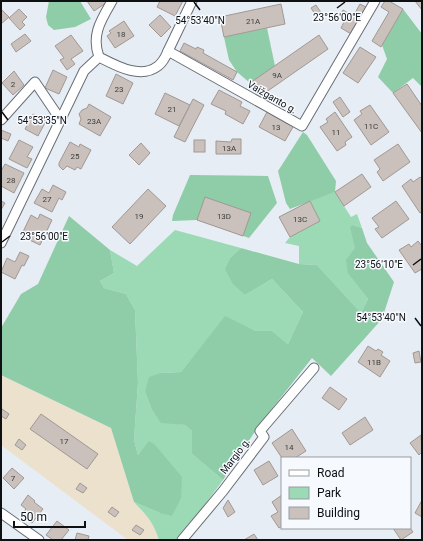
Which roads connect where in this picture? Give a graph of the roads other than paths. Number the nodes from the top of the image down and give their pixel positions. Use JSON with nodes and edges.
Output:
{"nodes":[{"id":1,"x":112,"y":1,"type":"edge"},
{"id":2,"x":192,"y":1,"type":"edge"},
{"id":3,"x":375,"y":1,"type":"edge"},
{"id":4,"x":168,"y":50,"type":"junction"},
{"id":5,"x":99,"y":57,"type":"junction"},
{"id":6,"x":60,"y":118,"type":"junction"},
{"id":7,"x":1,"y":120,"type":"edge"},
{"id":8,"x":1,"y":243,"type":"edge"},
{"id":9,"x":314,"y":368,"type":"dead end"},
{"id":10,"x":1,"y":513,"type":"edge"},
{"id":11,"x":39,"y":540,"type":"edge"},
{"id":12,"x":182,"y":540,"type":"edge"}],
"edges":[{"from":1,"to":5,"type":"street"},
{"from":2,"to":4,"type":"street"},
{"from":3,"to":4,"type":"street","name":"Vaižganto g."},
{"from":4,"to":5,"type":"street"},
{"from":5,"to":6,"type":"street"},
{"from":6,"to":7,"type":"street"},
{"from":6,"to":8,"type":"street"},
{"from":9,"to":12,"type":"street","name":"Margio g."},
{"from":10,"to":11,"type":"street"}]}
